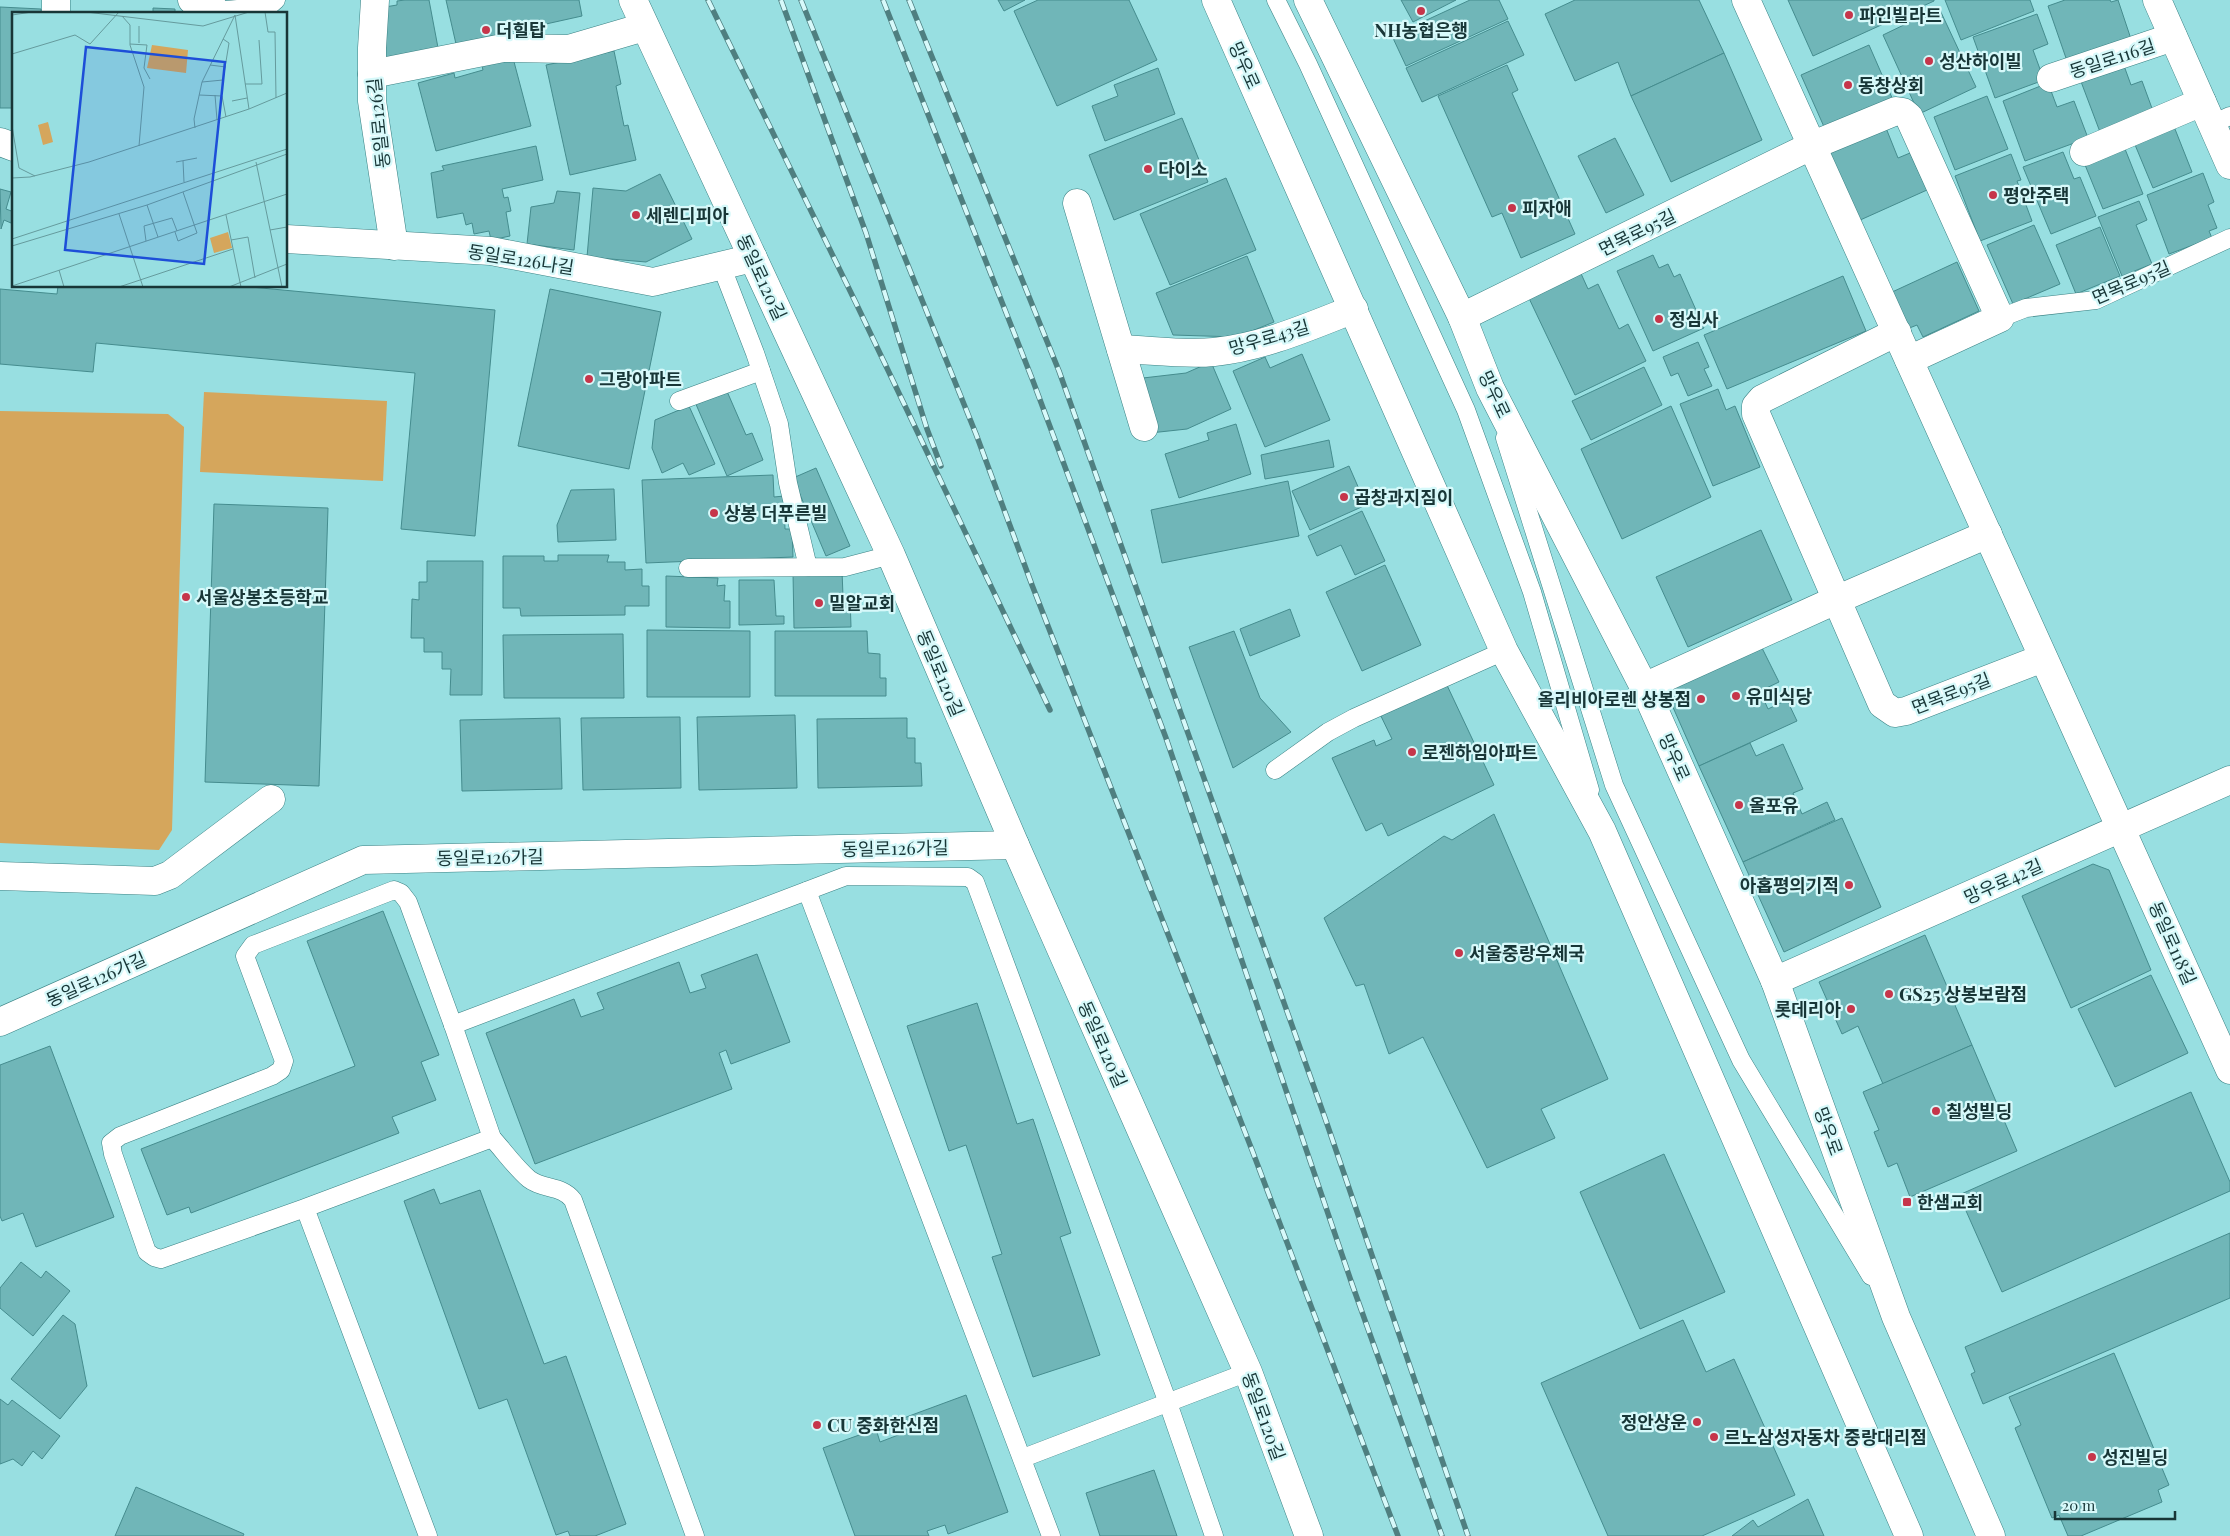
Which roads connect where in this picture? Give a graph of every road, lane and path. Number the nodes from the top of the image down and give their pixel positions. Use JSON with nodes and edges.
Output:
{"nodes":[{"id":1,"x":276,"y":0,"type":"edge"},
{"id":2,"x":375,"y":0,"type":"edge"},
{"id":3,"x":632,"y":0,"type":"edge"},
{"id":4,"x":1216,"y":0,"type":"edge"},
{"id":5,"x":1276,"y":0,"type":"edge"},
{"id":6,"x":1308,"y":0,"type":"edge"},
{"id":7,"x":1746,"y":0,"type":"edge"},
{"id":8,"x":2157,"y":0,"type":"edge"},
{"id":9,"x":208,"y":8,"type":"edge"},
{"id":10,"x":644,"y":27,"type":"junction"},
{"id":11,"x":2173,"y":37,"type":"junction"},
{"id":12,"x":372,"y":74,"type":"junction"},
{"id":13,"x":2051,"y":78,"type":"dead end"},
{"id":14,"x":2215,"y":114,"type":"edge"},
{"id":15,"x":0,"y":142,"type":"edge"},
{"id":16,"x":12,"y":146,"type":"edge"},
{"id":17,"x":1811,"y":146,"type":"junction"},
{"id":18,"x":2084,"y":152,"type":"dead end"},
{"id":19,"x":2230,"y":165,"type":"edge"},
{"id":20,"x":1077,"y":203,"type":"dead end"},
{"id":21,"x":2230,"y":238,"type":"edge"},
{"id":22,"x":288,"y":239,"type":"edge"},
{"id":23,"x":394,"y":246,"type":"junction"},
{"id":24,"x":753,"y":258,"type":"junction"},
{"id":25,"x":720,"y":265,"type":"junction"},
{"id":26,"x":1354,"y":309,"type":"junction"},
{"id":27,"x":1462,"y":317,"type":"junction"},
{"id":28,"x":2000,"y":318,"type":"junction"},
{"id":29,"x":1897,"y":332,"type":"junction"},
{"id":30,"x":1121,"y":349,"type":"junction"},
{"id":31,"x":1909,"y":360,"type":"junction"},
{"id":32,"x":761,"y":371,"type":"junction"},
{"id":33,"x":1490,"y":388,"type":"junction"},
{"id":34,"x":679,"y":401,"type":"dead end"},
{"id":35,"x":1144,"y":427,"type":"dead end"},
{"id":36,"x":1988,"y":534,"type":"junction"},
{"id":37,"x":891,"y":555,"type":"junction"},
{"id":38,"x":688,"y":568,"type":"dead end"},
{"id":39,"x":808,"y":568,"type":"junction"},
{"id":40,"x":1836,"y":600,"type":"junction"},
{"id":41,"x":1504,"y":650,"type":"junction"},
{"id":42,"x":2043,"y":658,"type":"junction"},
{"id":43,"x":1644,"y":687,"type":"junction"},
{"id":44,"x":1275,"y":770,"type":"dead end"},
{"id":45,"x":2230,"y":780,"type":"edge"},
{"id":46,"x":271,"y":799,"type":"dead end"},
{"id":47,"x":2122,"y":829,"type":"junction"},
{"id":48,"x":1602,"y":831,"type":"junction"},
{"id":49,"x":1015,"y":845,"type":"junction"},
{"id":50,"x":0,"y":876,"type":"edge"},
{"id":51,"x":807,"y":891,"type":"junction"},
{"id":52,"x":1775,"y":981,"type":"junction"},
{"id":53,"x":0,"y":1022,"type":"edge"},
{"id":54,"x":453,"y":1025,"type":"junction"},
{"id":55,"x":2228,"y":1060,"type":"edge"},
{"id":56,"x":492,"y":1138,"type":"junction"},
{"id":57,"x":305,"y":1208,"type":"junction"},
{"id":58,"x":1896,"y":1317,"type":"junction"},
{"id":59,"x":1248,"y":1372,"type":"junction"},
{"id":60,"x":1168,"y":1403,"type":"junction"},
{"id":61,"x":1023,"y":1458,"type":"junction"},
{"id":62,"x":428,"y":1536,"type":"edge"},
{"id":63,"x":695,"y":1536,"type":"edge"},
{"id":64,"x":1051,"y":1536,"type":"edge"},
{"id":65,"x":1214,"y":1536,"type":"edge"},
{"id":66,"x":1309,"y":1536,"type":"edge"},
{"id":67,"x":1909,"y":1536,"type":"edge"},
{"id":68,"x":1991,"y":1536,"type":"edge"}],
"edges":[{"from":1,"to":9,"type":"lane"},
{"from":2,"to":12,"type":"street","name":"동일로126길"},
{"from":3,"to":10,"type":"street","name":"동일로120길"},
{"from":4,"to":26,"type":"street","name":"망우로"},
{"from":5,"to":48,"type":"lane"},
{"from":6,"to":27,"type":"street","name":"망우로"},
{"from":7,"to":17,"type":"street"},
{"from":8,"to":11,"type":"street","name":"동일로116길"},
{"from":10,"to":12,"type":"street"},
{"from":10,"to":24,"type":"street","name":"동일로120길"},
{"from":11,"to":13,"type":"street","name":"동일로116길"},
{"from":11,"to":14,"type":"street","name":"동일로116길"},
{"from":12,"to":23,"type":"street","name":"동일로126길"},
{"from":14,"to":18,"type":"street"},
{"from":14,"to":19,"type":"street","name":"동일로116길"},
{"from":15,"to":16,"type":"street"},
{"from":17,"to":27,"type":"street","name":"면목로95길"},
{"from":17,"to":28,"type":"street","name":"면목로95길"},
{"from":17,"to":29,"type":"street"},
{"from":20,"to":30,"type":"street"},
{"from":21,"to":28,"type":"lane","name":"면목로95길"},
{"from":22,"to":23,"type":"street","name":"동일로126나길"},
{"from":23,"to":25,"type":"street","name":"동일로126나길"},
{"from":24,"to":25,"type":"street","name":"동일로126나길"},
{"from":24,"to":37,"type":"street","name":"동일로120길"},
{"from":25,"to":32,"type":"lane","name":"동일로120길"},
{"from":26,"to":30,"type":"street","name":"망우로43길"},
{"from":26,"to":41,"type":"street","name":"망우로"},
{"from":27,"to":33,"type":"street","name":"망우로"},
{"from":28,"to":31,"type":"street","name":"면목로95길"},
{"from":29,"to":31,"type":"street"},
{"from":29,"to":40,"type":"street","name":"면목로95길"},
{"from":30,"to":35,"type":"street"},
{"from":31,"to":36,"type":"street"},
{"from":32,"to":34,"type":"lane"},
{"from":32,"to":39,"type":"lane","name":"동일로120길"},
{"from":33,"to":43,"type":"street","name":"망우로"},
{"from":33,"to":58,"type":"lane"},
{"from":36,"to":40,"type":"street"},
{"from":36,"to":42,"type":"street"},
{"from":37,"to":39,"type":"lane"},
{"from":37,"to":49,"type":"street","name":"동일로120길"},
{"from":38,"to":39,"type":"lane"},
{"from":40,"to":42,"type":"street","name":"면목로95길"},
{"from":40,"to":43,"type":"street"},
{"from":41,"to":44,"type":"lane"},
{"from":41,"to":48,"type":"street","name":"망우로"},
{"from":42,"to":47,"type":"street"},
{"from":43,"to":52,"type":"street","name":"망우로"},
{"from":45,"to":47,"type":"street","name":"망우로42길"},
{"from":46,"to":50,"type":"street"},
{"from":47,"to":52,"type":"street","name":"망우로42길"},
{"from":47,"to":55,"type":"street","name":"동일로118길"},
{"from":48,"to":67,"type":"street","name":"망우로"},
{"from":49,"to":53,"type":"street","name":"동일로126가길"},
{"from":49,"to":59,"type":"street","name":"동일로120길"},
{"from":51,"to":54,"type":"lane"},
{"from":51,"to":60,"type":"lane"},
{"from":51,"to":61,"type":"lane"},
{"from":52,"to":58,"type":"street","name":"망우로"},
{"from":54,"to":56,"type":"lane"},
{"from":54,"to":57,"type":"lane"},
{"from":56,"to":57,"type":"lane"},
{"from":56,"to":63,"type":"lane"},
{"from":57,"to":62,"type":"lane"},
{"from":58,"to":68,"type":"street","name":"망우로"},
{"from":59,"to":60,"type":"lane"},
{"from":59,"to":66,"type":"street","name":"동일로120길"},
{"from":60,"to":61,"type":"lane"},
{"from":60,"to":65,"type":"lane"},
{"from":61,"to":64,"type":"lane"}]}
